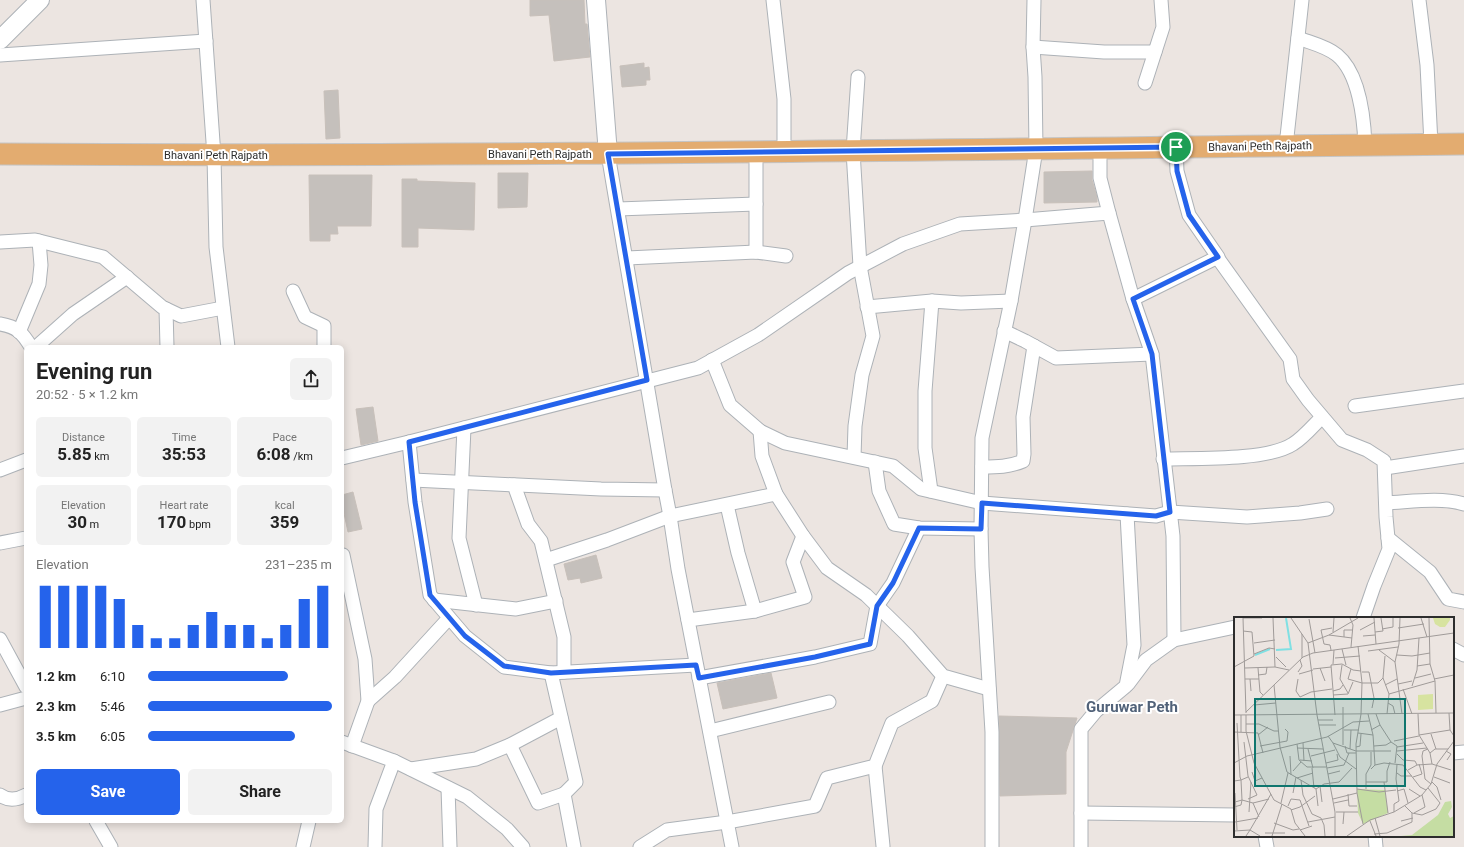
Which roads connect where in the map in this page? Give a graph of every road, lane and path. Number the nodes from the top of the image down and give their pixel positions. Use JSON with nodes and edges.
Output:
{"nodes":[{"id":1,"x":40,"y":0,"type":"edge"},
{"id":2,"x":203,"y":0,"type":"edge"},
{"id":3,"x":596,"y":0,"type":"edge"},
{"id":4,"x":773,"y":0,"type":"edge"},
{"id":5,"x":1034,"y":0,"type":"edge"},
{"id":6,"x":1161,"y":0,"type":"edge"},
{"id":7,"x":1302,"y":0,"type":"edge"},
{"id":8,"x":1419,"y":0,"type":"edge"},
{"id":9,"x":1298,"y":38,"type":"junction"},
{"id":10,"x":0,"y":40,"type":"edge"},
{"id":11,"x":206,"y":41,"type":"junction"},
{"id":12,"x":1033,"y":48,"type":"junction"},
{"id":13,"x":1155,"y":52,"type":"junction"},
{"id":14,"x":0,"y":55,"type":"edge"},
{"id":15,"x":858,"y":77,"type":"dead end"},
{"id":16,"x":1145,"y":83,"type":"dead end"},
{"id":17,"x":1431,"y":144,"type":"junction"},
{"id":18,"x":1464,"y":144,"type":"edge"},
{"id":19,"x":1365,"y":145,"type":"junction"},
{"id":20,"x":1286,"y":146,"type":"junction"},
{"id":21,"x":1176,"y":147,"type":"junction"},
{"id":22,"x":1036,"y":148,"type":"junction"},
{"id":23,"x":1100,"y":148,"type":"junction"},
{"id":24,"x":853,"y":151,"type":"junction"},
{"id":25,"x":756,"y":152,"type":"junction"},
{"id":26,"x":784,"y":152,"type":"junction"},
{"id":27,"x":0,"y":154,"type":"edge"},
{"id":28,"x":608,"y":154,"type":"junction"},
{"id":29,"x":214,"y":156,"type":"junction"},
{"id":30,"x":756,"y":204,"type":"junction"},
{"id":31,"x":618,"y":209,"type":"junction"},
{"id":32,"x":1109,"y":213,"type":"junction"},
{"id":33,"x":1026,"y":220,"type":"junction"},
{"id":34,"x":39,"y":241,"type":"junction"},
{"id":35,"x":0,"y":242,"type":"edge"},
{"id":36,"x":756,"y":252,"type":"junction"},
{"id":37,"x":786,"y":256,"type":"dead end"},
{"id":38,"x":1217,"y":257,"type":"junction"},
{"id":39,"x":627,"y":258,"type":"junction"},
{"id":40,"x":860,"y":266,"type":"junction"},
{"id":41,"x":127,"y":277,"type":"junction"},
{"id":42,"x":293,"y":291,"type":"dead end"},
{"id":43,"x":1133,"y":299,"type":"junction"},
{"id":44,"x":932,"y":301,"type":"junction"},
{"id":45,"x":1011,"y":301,"type":"junction"},
{"id":46,"x":867,"y":307,"type":"junction"},
{"id":47,"x":223,"y":308,"type":"junction"},
{"id":48,"x":166,"y":309,"type":"junction"},
{"id":49,"x":0,"y":324,"type":"edge"},
{"id":50,"x":1004,"y":331,"type":"junction"},
{"id":51,"x":19,"y":332,"type":"junction"},
{"id":52,"x":29,"y":345,"type":"edge"},
{"id":53,"x":38,"y":345,"type":"edge"},
{"id":54,"x":167,"y":345,"type":"edge"},
{"id":55,"x":228,"y":345,"type":"edge"},
{"id":56,"x":324,"y":345,"type":"edge"},
{"id":57,"x":1034,"y":346,"type":"junction"},
{"id":58,"x":1152,"y":354,"type":"junction"},
{"id":59,"x":712,"y":360,"type":"junction"},
{"id":60,"x":647,"y":380,"type":"junction"},
{"id":61,"x":1464,"y":391,"type":"edge"},
{"id":62,"x":1355,"y":406,"type":"dead end"},
{"id":63,"x":1322,"y":417,"type":"junction"},
{"id":64,"x":464,"y":428,"type":"junction"},
{"id":65,"x":760,"y":431,"type":"junction"},
{"id":66,"x":409,"y":442,"type":"junction"},
{"id":67,"x":1464,"y":456,"type":"edge"},
{"id":68,"x":854,"y":457,"type":"junction"},
{"id":69,"x":344,"y":458,"type":"edge"},
{"id":70,"x":1163,"y":460,"type":"junction"},
{"id":71,"x":24,"y":461,"type":"edge"},
{"id":72,"x":875,"y":462,"type":"junction"},
{"id":73,"x":982,"y":467,"type":"junction"},
{"id":74,"x":1385,"y":468,"type":"junction"},
{"id":75,"x":0,"y":470,"type":"edge"},
{"id":76,"x":413,"y":480,"type":"junction"},
{"id":77,"x":462,"y":482,"type":"junction"},
{"id":78,"x":514,"y":485,"type":"junction"},
{"id":79,"x":665,"y":490,"type":"junction"},
{"id":80,"x":931,"y":491,"type":"junction"},
{"id":81,"x":776,"y":494,"type":"junction"},
{"id":82,"x":982,"y":503,"type":"junction"},
{"id":83,"x":1386,"y":503,"type":"junction"},
{"id":84,"x":1464,"y":504,"type":"edge"},
{"id":85,"x":727,"y":505,"type":"junction"},
{"id":86,"x":1327,"y":509,"type":"dead end"},
{"id":87,"x":1170,"y":512,"type":"junction"},
{"id":88,"x":1127,"y":514,"type":"junction"},
{"id":89,"x":670,"y":516,"type":"junction"},
{"id":90,"x":919,"y":528,"type":"junction"},
{"id":91,"x":981,"y":529,"type":"junction"},
{"id":92,"x":803,"y":536,"type":"junction"},
{"id":93,"x":24,"y":538,"type":"edge"},
{"id":94,"x":1388,"y":538,"type":"junction"},
{"id":95,"x":0,"y":543,"type":"edge"},
{"id":96,"x":344,"y":560,"type":"edge"},
{"id":97,"x":546,"y":560,"type":"junction"},
{"id":98,"x":434,"y":600,"type":"junction"},
{"id":99,"x":556,"y":601,"type":"junction"},
{"id":100,"x":1464,"y":602,"type":"edge"},
{"id":101,"x":476,"y":605,"type":"junction"},
{"id":102,"x":877,"y":606,"type":"junction"},
{"id":103,"x":755,"y":611,"type":"junction"},
{"id":104,"x":1363,"y":617,"type":"edge"},
{"id":105,"x":449,"y":618,"type":"junction"},
{"id":106,"x":688,"y":620,"type":"junction"},
{"id":107,"x":1234,"y":627,"type":"edge"},
{"id":108,"x":0,"y":639,"type":"edge"},
{"id":109,"x":1174,"y":640,"type":"junction"},
{"id":110,"x":1454,"y":650,"type":"edge"},
{"id":111,"x":1464,"y":655,"type":"edge"},
{"id":112,"x":696,"y":665,"type":"junction"},
{"id":113,"x":564,"y":672,"type":"junction"},
{"id":114,"x":551,"y":673,"type":"junction"},
{"id":115,"x":943,"y":676,"type":"junction"},
{"id":116,"x":699,"y":678,"type":"junction"},
{"id":117,"x":24,"y":683,"type":"edge"},
{"id":118,"x":1126,"y":686,"type":"junction"},
{"id":119,"x":989,"y":689,"type":"junction"},
{"id":120,"x":24,"y":699,"type":"edge"},
{"id":121,"x":368,"y":700,"type":"junction"},
{"id":122,"x":829,"y":702,"type":"dead end"},
{"id":123,"x":0,"y":705,"type":"edge"},
{"id":124,"x":561,"y":718,"type":"junction"},
{"id":125,"x":710,"y":731,"type":"junction"},
{"id":126,"x":347,"y":744,"type":"edge"},
{"id":127,"x":510,"y":745,"type":"junction"},
{"id":128,"x":1464,"y":752,"type":"edge"},
{"id":129,"x":1454,"y":753,"type":"edge"},
{"id":130,"x":394,"y":761,"type":"junction"},
{"id":131,"x":875,"y":766,"type":"junction"},
{"id":132,"x":411,"y":769,"type":"junction"},
{"id":133,"x":448,"y":788,"type":"junction"},
{"id":134,"x":564,"y":794,"type":"junction"},
{"id":135,"x":0,"y":795,"type":"edge"},
{"id":136,"x":24,"y":796,"type":"edge"},
{"id":137,"x":1081,"y":813,"type":"junction"},
{"id":138,"x":1234,"y":815,"type":"edge"},
{"id":139,"x":727,"y":822,"type":"junction"},
{"id":140,"x":97,"y":823,"type":"edge"},
{"id":141,"x":309,"y":823,"type":"edge"},
{"id":142,"x":1265,"y":837,"type":"edge"},
{"id":143,"x":1375,"y":837,"type":"edge"},
{"id":144,"x":883,"y":846,"type":"edge"},
{"id":145,"x":111,"y":847,"type":"edge"},
{"id":146,"x":303,"y":847,"type":"edge"},
{"id":147,"x":375,"y":847,"type":"edge"},
{"id":148,"x":450,"y":847,"type":"edge"},
{"id":149,"x":523,"y":847,"type":"edge"},
{"id":150,"x":574,"y":847,"type":"edge"},
{"id":151,"x":640,"y":847,"type":"edge"},
{"id":152,"x":732,"y":847,"type":"edge"},
{"id":153,"x":992,"y":847,"type":"edge"},
{"id":154,"x":1081,"y":847,"type":"edge"},
{"id":155,"x":1267,"y":847,"type":"edge"},
{"id":156,"x":1376,"y":847,"type":"edge"}],
"edges":[{"from":1,"to":10,"type":"main road"},
{"from":2,"to":11,"type":"street"},
{"from":3,"to":28,"type":"main road"},
{"from":4,"to":26,"type":"street"},
{"from":5,"to":12,"type":"street"},
{"from":6,"to":13,"type":"street"},
{"from":7,"to":9,"type":"street"},
{"from":8,"to":17,"type":"street"},
{"from":9,"to":19,"type":"street"},
{"from":9,"to":20,"type":"street"},
{"from":11,"to":14,"type":"street"},
{"from":11,"to":29,"type":"street"},
{"from":12,"to":13,"type":"street"},
{"from":12,"to":22,"type":"street"},
{"from":13,"to":16,"type":"street"},
{"from":15,"to":24,"type":"street"},
{"from":17,"to":18,"type":"main road","name":"Bhavani Peth Rajpath"},
{"from":17,"to":19,"type":"main road","name":"Bhavani Peth Rajpath"},
{"from":19,"to":20,"type":"main road","name":"Bhavani Peth Rajpath"},
{"from":20,"to":21,"type":"main road","name":"Bhavani Peth Rajpath"},
{"from":21,"to":23,"type":"main road","name":"Bhavani Peth Rajpath"},
{"from":21,"to":38,"type":"street"},
{"from":22,"to":23,"type":"main road","name":"Bhavani Peth Rajpath"},
{"from":22,"to":24,"type":"main road","name":"Bhavani Peth Rajpath"},
{"from":22,"to":33,"type":"street"},
{"from":23,"to":32,"type":"street"},
{"from":24,"to":26,"type":"main road","name":"Bhavani Peth Rajpath"},
{"from":24,"to":40,"type":"street"},
{"from":25,"to":26,"type":"main road","name":"Bhavani Peth Rajpath"},
{"from":25,"to":28,"type":"main road","name":"Bhavani Peth Rajpath"},
{"from":25,"to":30,"type":"street"},
{"from":27,"to":29,"type":"main road","name":"Bhavani Peth Rajpath"},
{"from":28,"to":29,"type":"main road","name":"Bhavani Peth Rajpath"},
{"from":28,"to":31,"type":"street"},
{"from":29,"to":47,"type":"street"},
{"from":30,"to":31,"type":"street"},
{"from":30,"to":36,"type":"street"},
{"from":31,"to":39,"type":"street"},
{"from":32,"to":33,"type":"street"},
{"from":32,"to":43,"type":"street"},
{"from":33,"to":40,"type":"street"},
{"from":33,"to":45,"type":"street"},
{"from":34,"to":35,"type":"street"},
{"from":34,"to":41,"type":"street"},
{"from":34,"to":51,"type":"street"},
{"from":36,"to":37,"type":"street"},
{"from":36,"to":39,"type":"street"},
{"from":38,"to":43,"type":"street"},
{"from":38,"to":63,"type":"street"},
{"from":39,"to":60,"type":"street"},
{"from":40,"to":46,"type":"street"},
{"from":40,"to":59,"type":"street"},
{"from":41,"to":48,"type":"street"},
{"from":41,"to":53,"type":"street"},
{"from":42,"to":56,"type":"street"},
{"from":43,"to":58,"type":"street"},
{"from":44,"to":45,"type":"street"},
{"from":44,"to":46,"type":"street"},
{"from":44,"to":80,"type":"street"},
{"from":45,"to":50,"type":"street"},
{"from":46,"to":68,"type":"street"},
{"from":47,"to":48,"type":"street"},
{"from":47,"to":55,"type":"street"},
{"from":48,"to":54,"type":"street"},
{"from":49,"to":51,"type":"street"},
{"from":50,"to":57,"type":"street"},
{"from":50,"to":73,"type":"street"},
{"from":51,"to":52,"type":"street"},
{"from":57,"to":58,"type":"street"},
{"from":57,"to":73,"type":"street"},
{"from":58,"to":70,"type":"street"},
{"from":59,"to":60,"type":"street"},
{"from":59,"to":65,"type":"street"},
{"from":60,"to":64,"type":"street"},
{"from":60,"to":79,"type":"street"},
{"from":61,"to":62,"type":"street"},
{"from":63,"to":70,"type":"street"},
{"from":63,"to":74,"type":"street"},
{"from":64,"to":66,"type":"street"},
{"from":64,"to":77,"type":"street"},
{"from":65,"to":68,"type":"street"},
{"from":65,"to":81,"type":"street"},
{"from":66,"to":69,"type":"street"},
{"from":66,"to":76,"type":"street"},
{"from":67,"to":74,"type":"street"},
{"from":68,"to":72,"type":"street"},
{"from":70,"to":87,"type":"street"},
{"from":71,"to":75,"type":"street"},
{"from":72,"to":80,"type":"street"},
{"from":72,"to":90,"type":"street"},
{"from":73,"to":82,"type":"street"},
{"from":74,"to":83,"type":"street"},
{"from":76,"to":77,"type":"street"},
{"from":76,"to":98,"type":"street"},
{"from":77,"to":78,"type":"street"},
{"from":77,"to":101,"type":"street"},
{"from":78,"to":79,"type":"street"},
{"from":78,"to":97,"type":"street"},
{"from":79,"to":89,"type":"street"},
{"from":80,"to":82,"type":"street"},
{"from":81,"to":85,"type":"street"},
{"from":81,"to":92,"type":"street"},
{"from":82,"to":88,"type":"street"},
{"from":82,"to":91,"type":"street"},
{"from":83,"to":84,"type":"street"},
{"from":83,"to":94,"type":"street"},
{"from":85,"to":89,"type":"street"},
{"from":85,"to":103,"type":"street"},
{"from":86,"to":87,"type":"street"},
{"from":87,"to":88,"type":"street"},
{"from":87,"to":109,"type":"street"},
{"from":88,"to":118,"type":"street"},
{"from":89,"to":97,"type":"street"},
{"from":89,"to":106,"type":"street"},
{"from":90,"to":91,"type":"street"},
{"from":90,"to":102,"type":"street"},
{"from":91,"to":119,"type":"street"},
{"from":92,"to":102,"type":"street"},
{"from":92,"to":103,"type":"street"},
{"from":93,"to":95,"type":"street"},
{"from":94,"to":100,"type":"street"},
{"from":94,"to":104,"type":"street"},
{"from":96,"to":121,"type":"street"},
{"from":97,"to":99,"type":"street"},
{"from":98,"to":101,"type":"street"},
{"from":98,"to":105,"type":"street"},
{"from":99,"to":101,"type":"street"},
{"from":99,"to":113,"type":"street"},
{"from":102,"to":115,"type":"street"},
{"from":102,"to":116,"type":"street"},
{"from":103,"to":106,"type":"street"},
{"from":105,"to":114,"type":"street"},
{"from":105,"to":121,"type":"street"},
{"from":106,"to":112,"type":"street"},
{"from":107,"to":109,"type":"street"},
{"from":108,"to":117,"type":"street"},
{"from":109,"to":118,"type":"street"},
{"from":110,"to":111,"type":"street"},
{"from":112,"to":113,"type":"street"},
{"from":112,"to":116,"type":"street"},
{"from":113,"to":114,"type":"street"},
{"from":114,"to":124,"type":"street"},
{"from":115,"to":119,"type":"street"},
{"from":115,"to":131,"type":"street"},
{"from":116,"to":125,"type":"street"},
{"from":118,"to":137,"type":"street"},
{"from":119,"to":153,"type":"street"},
{"from":120,"to":123,"type":"street"},
{"from":121,"to":126,"type":"street"},
{"from":122,"to":125,"type":"street"},
{"from":124,"to":127,"type":"street"},
{"from":124,"to":134,"type":"street"},
{"from":125,"to":139,"type":"street"},
{"from":126,"to":130,"type":"street"},
{"from":127,"to":132,"type":"street"},
{"from":127,"to":134,"type":"street"},
{"from":128,"to":129,"type":"street"},
{"from":130,"to":132,"type":"street"},
{"from":130,"to":147,"type":"street"},
{"from":131,"to":139,"type":"street"},
{"from":131,"to":144,"type":"street"},
{"from":132,"to":133,"type":"street"},
{"from":133,"to":148,"type":"street"},
{"from":133,"to":149,"type":"street"},
{"from":134,"to":150,"type":"street"},
{"from":135,"to":136,"type":"street"},
{"from":137,"to":138,"type":"street"},
{"from":137,"to":154,"type":"street"},
{"from":139,"to":151,"type":"street"},
{"from":139,"to":152,"type":"street"},
{"from":140,"to":145,"type":"street"},
{"from":141,"to":146,"type":"street"},
{"from":142,"to":155,"type":"street"},
{"from":143,"to":156,"type":"street"}]}
